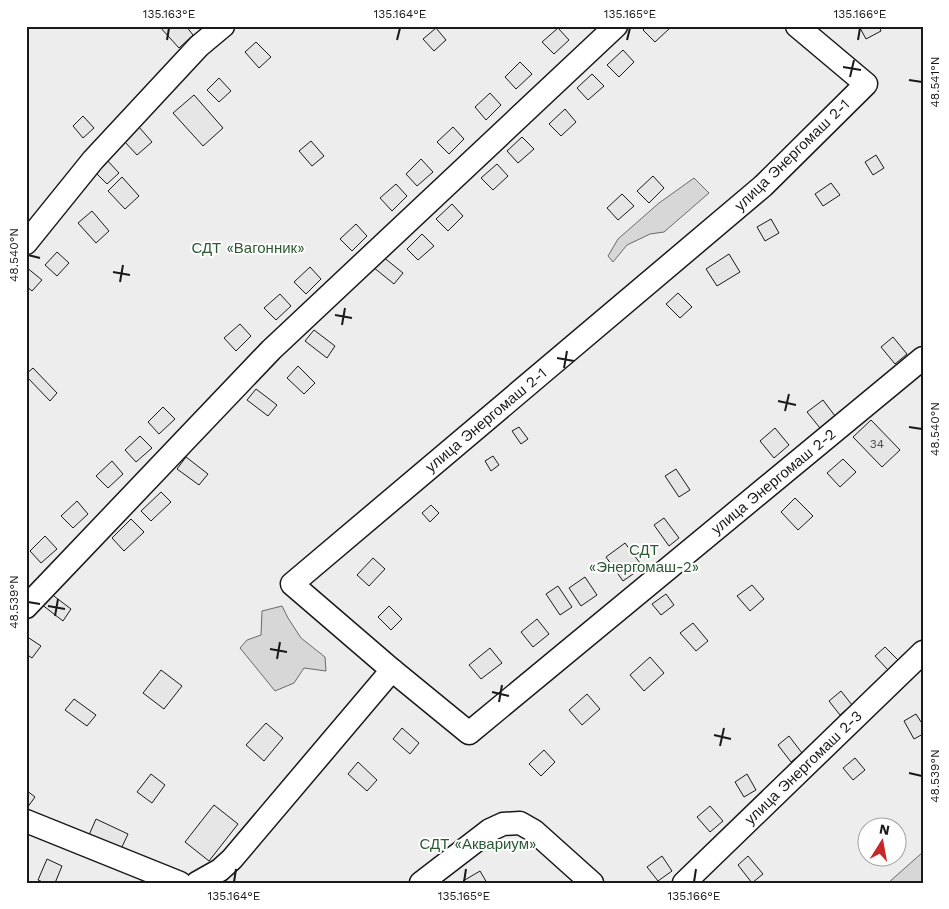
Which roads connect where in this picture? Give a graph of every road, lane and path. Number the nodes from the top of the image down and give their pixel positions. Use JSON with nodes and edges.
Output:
{"nodes":[{"id":1,"x":223,"y":26,"type":"edge"},
{"id":2,"x":616,"y":26,"type":"edge"},
{"id":3,"x":797,"y":26,"type":"edge"},
{"id":4,"x":26,"y":243,"type":"edge"},
{"id":5,"x":923,"y":358,"type":"edge"},
{"id":6,"x":26,"y":607,"type":"edge"},
{"id":7,"x":923,"y":652,"type":"edge"},
{"id":8,"x":392,"y":670,"type":"junction"},
{"id":9,"x":26,"y":821,"type":"edge"},
{"id":10,"x":180,"y":883,"type":"edge"},
{"id":11,"x":197,"y":883,"type":"edge"},
{"id":12,"x":421,"y":883,"type":"edge"},
{"id":13,"x":592,"y":883,"type":"edge"},
{"id":14,"x":684,"y":883,"type":"edge"}],
"edges":[{"from":1,"to":4,"type":"street"},
{"from":2,"to":6,"type":"street"},
{"from":3,"to":8,"type":"street","name":"улица Энергомаш 2-1"},
{"from":5,"to":8,"type":"street","name":"улица Энергомаш 2-2"},
{"from":7,"to":14,"type":"street","name":"улица Энергомаш 2-3"},
{"from":8,"to":11,"type":"street"},
{"from":9,"to":10,"type":"street"},
{"from":12,"to":13,"type":"street"}]}
